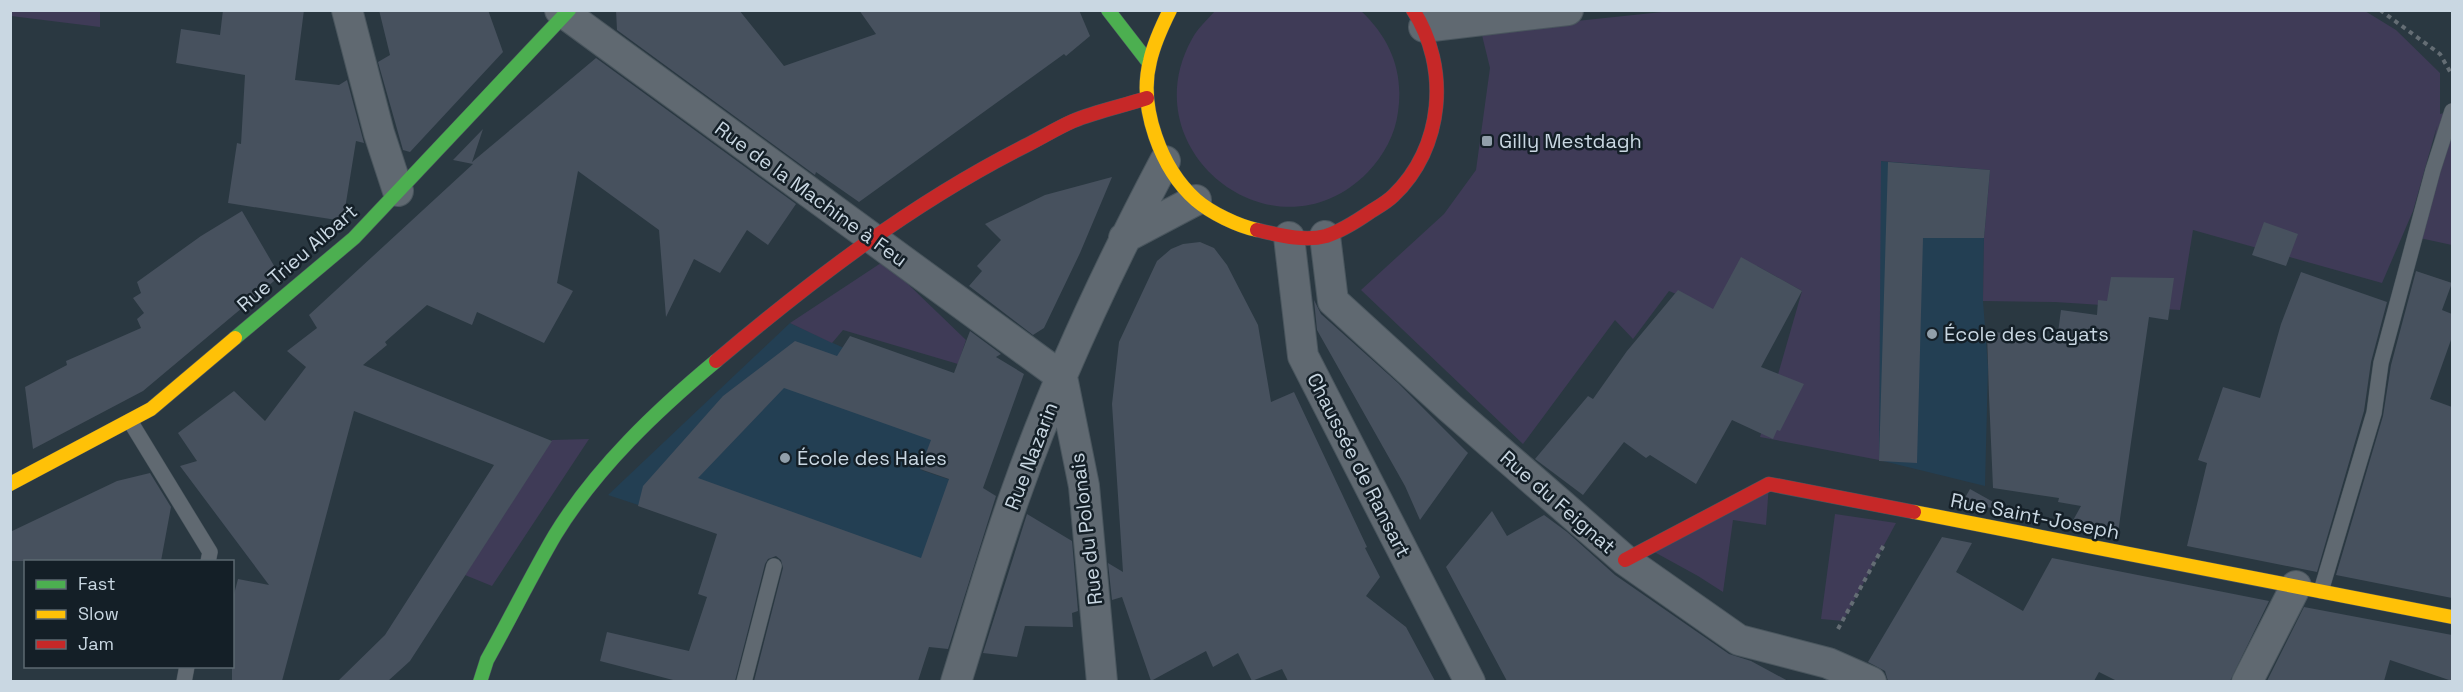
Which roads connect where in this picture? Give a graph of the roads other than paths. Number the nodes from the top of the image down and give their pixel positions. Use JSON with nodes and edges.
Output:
{"nodes":[{"id":1,"x":347,"y":10,"type":"edge"},
{"id":2,"x":1108,"y":10,"type":"edge"},
{"id":3,"x":1170,"y":10,"type":"edge"},
{"id":4,"x":1568,"y":10,"type":"edge"},
{"id":5,"x":564,"y":12,"type":"edge"},
{"id":6,"x":1419,"y":19,"type":"edge"},
{"id":7,"x":1149,"y":63,"type":"junction"},
{"id":8,"x":1147,"y":98,"type":"junction"},
{"id":9,"x":2452,"y":111,"type":"edge"},
{"id":10,"x":1164,"y":161,"type":"junction"},
{"id":11,"x":398,"y":191,"type":"junction"},
{"id":12,"x":1196,"y":200,"type":"junction"},
{"id":13,"x":1326,"y":236,"type":"junction"},
{"id":14,"x":1289,"y":237,"type":"junction"},
{"id":15,"x":872,"y":238,"type":"junction"},
{"id":16,"x":1124,"y":238,"type":"junction"},
{"id":17,"x":1062,"y":377,"type":"junction"},
{"id":18,"x":130,"y":421,"type":"junction"},
{"id":19,"x":10,"y":484,"type":"edge"},
{"id":20,"x":208,"y":560,"type":"edge"},
{"id":21,"x":1625,"y":560,"type":"junction"},
{"id":22,"x":774,"y":566,"type":"dead end"},
{"id":23,"x":2309,"y":589,"type":"junction"},
{"id":24,"x":2452,"y":617,"type":"edge"},
{"id":25,"x":480,"y":681,"type":"edge"},
{"id":26,"x":744,"y":681,"type":"edge"},
{"id":27,"x":956,"y":681,"type":"edge"},
{"id":28,"x":1102,"y":681,"type":"edge"},
{"id":29,"x":1470,"y":681,"type":"edge"},
{"id":30,"x":1871,"y":681,"type":"edge"},
{"id":31,"x":2247,"y":681,"type":"edge"}],
"edges":[{"from":1,"to":11,"type":"street"},
{"from":2,"to":7,"type":"main road"},
{"from":3,"to":7,"type":"main road"},
{"from":4,"to":6,"type":"street"},
{"from":5,"to":11,"type":"main road","name":"Rue Trieu Albart"},
{"from":5,"to":15,"type":"street","name":"Rue de la Machine à Feu"},
{"from":6,"to":13,"type":"main road"},
{"from":7,"to":8,"type":"main road"},
{"from":8,"to":10,"type":"main road"},
{"from":8,"to":15,"type":"main road"},
{"from":9,"to":23,"type":"lane"},
{"from":10,"to":12,"type":"main road"},
{"from":10,"to":16,"type":"street","name":"Rue Nazarin"},
{"from":11,"to":18,"type":"main road","name":"Rue Trieu Albart"},
{"from":12,"to":14,"type":"main road"},
{"from":12,"to":16,"type":"street"},
{"from":13,"to":14,"type":"main road"},
{"from":13,"to":21,"type":"street","name":"Rue du Feignat"},
{"from":14,"to":29,"type":"street","name":"Chaussée de Ransart"},
{"from":15,"to":17,"type":"street","name":"Rue de la Machine à Feu"},
{"from":15,"to":25,"type":"main road"},
{"from":16,"to":17,"type":"street","name":"Rue Nazarin"},
{"from":17,"to":27,"type":"street","name":"Rue Nazarin"},
{"from":17,"to":28,"type":"street","name":"Rue du Polonais"},
{"from":18,"to":19,"type":"main road","name":"Rue Trieu Albart"},
{"from":18,"to":20,"type":"lane"},
{"from":21,"to":23,"type":"main road","name":"Rue Saint-Joseph"},
{"from":21,"to":30,"type":"street","name":"Rue du Feignat"},
{"from":22,"to":26,"type":"lane"},
{"from":23,"to":24,"type":"main road","name":"Rue Saint-Joseph"},
{"from":23,"to":31,"type":"street"}]}
